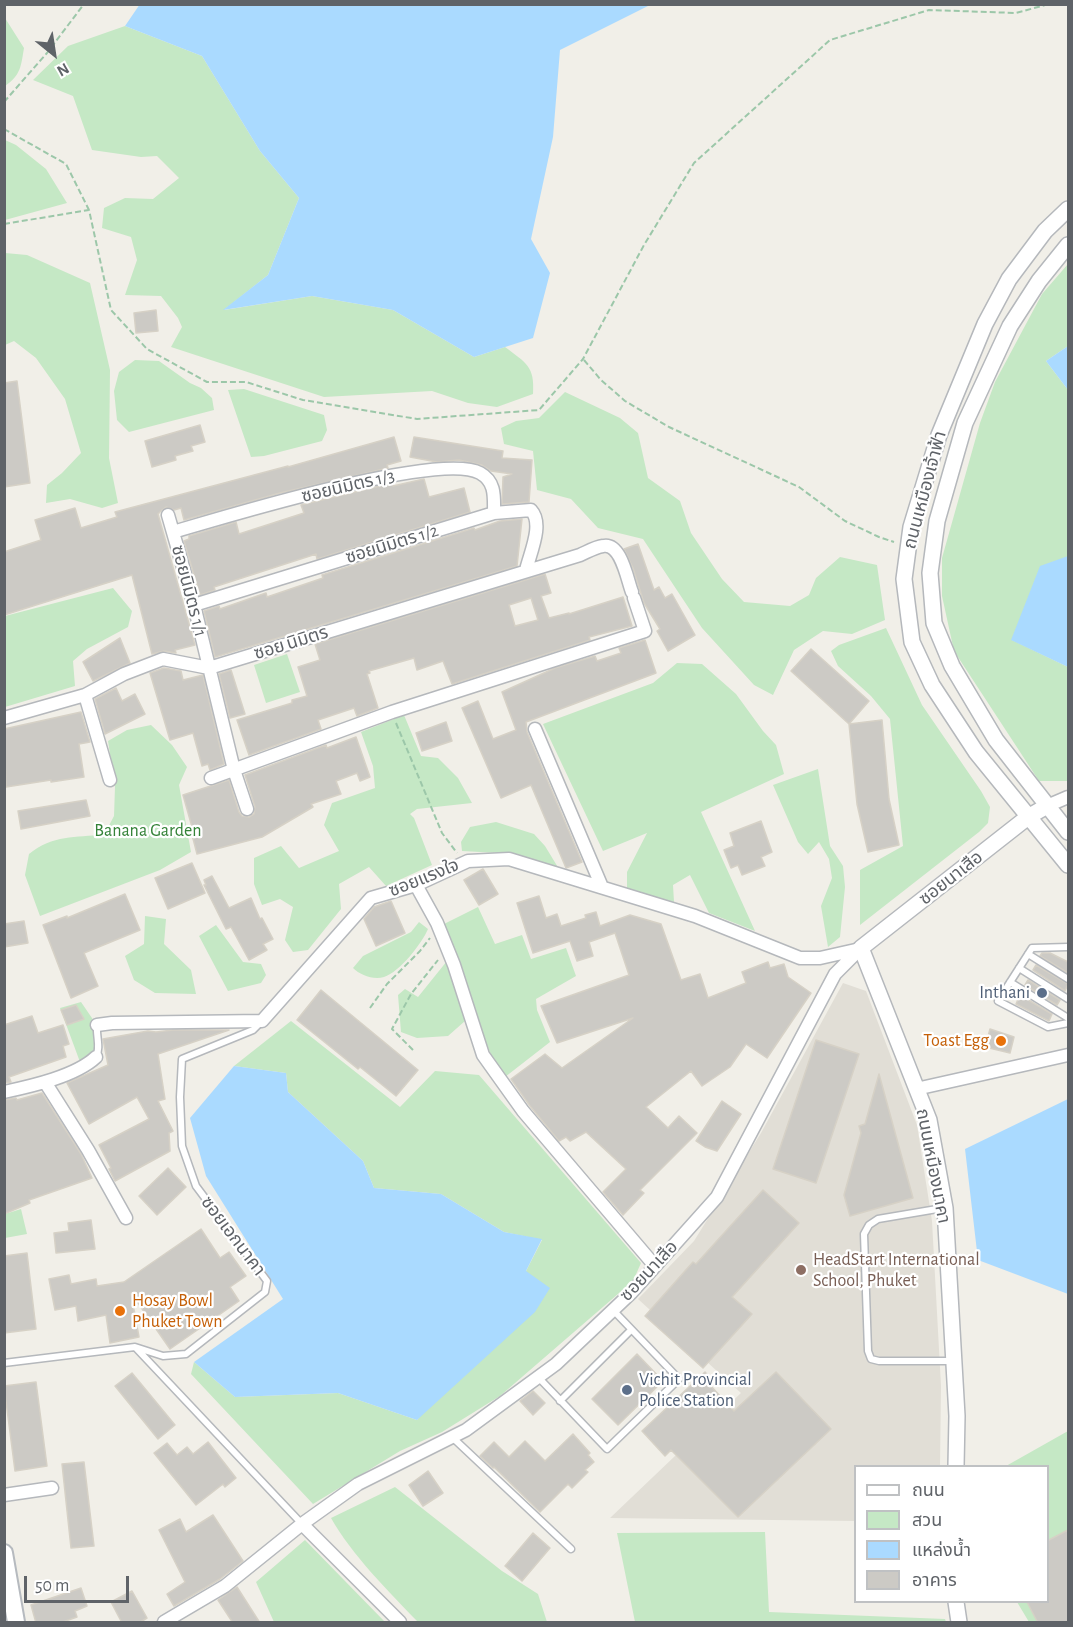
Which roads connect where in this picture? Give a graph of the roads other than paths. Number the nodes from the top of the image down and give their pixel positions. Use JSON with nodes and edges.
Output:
{"nodes":[{"id":1,"x":1068,"y":209,"type":"edge"},
{"id":2,"x":1068,"y":245,"type":"edge"},
{"id":3,"x":494,"y":513,"type":"junction"},
{"id":4,"x":168,"y":514,"type":"dead end"},
{"id":5,"x":173,"y":532,"type":"junction"},
{"id":6,"x":526,"y":570,"type":"junction"},
{"id":7,"x":194,"y":605,"type":"junction"},
{"id":8,"x":209,"y":668,"type":"junction"},
{"id":9,"x":85,"y":695,"type":"junction"},
{"id":10,"x":4,"y":718,"type":"edge"},
{"id":11,"x":535,"y":729,"type":"dead end"},
{"id":12,"x":996,"y":740,"type":"junction"},
{"id":13,"x":976,"y":752,"type":"junction"},
{"id":14,"x":234,"y":770,"type":"junction"},
{"id":15,"x":211,"y":778,"type":"dead end"},
{"id":16,"x":110,"y":780,"type":"dead end"},
{"id":17,"x":1068,"y":797,"type":"edge"},
{"id":18,"x":1047,"y":806,"type":"junction"},
{"id":19,"x":247,"y":809,"type":"dead end"},
{"id":20,"x":1028,"y":816,"type":"junction"},
{"id":21,"x":1068,"y":832,"type":"edge"},
{"id":22,"x":1068,"y":865,"type":"edge"},
{"id":23,"x":416,"y":885,"type":"junction"},
{"id":24,"x":602,"y":888,"type":"junction"},
{"id":25,"x":1068,"y":947,"type":"edge"},
{"id":26,"x":861,"y":948,"type":"junction"},
{"id":27,"x":1028,"y":954,"type":"junction"},
{"id":28,"x":1018,"y":968,"type":"junction"},
{"id":29,"x":1068,"y":979,"type":"edge"},
{"id":30,"x":1010,"y":982,"type":"junction"},
{"id":31,"x":1068,"y":999,"type":"edge"},
{"id":32,"x":1068,"y":1017,"type":"edge"},
{"id":33,"x":262,"y":1021,"type":"junction"},
{"id":34,"x":1068,"y":1023,"type":"edge"},
{"id":35,"x":97,"y":1025,"type":"joint"},
{"id":36,"x":1068,"y":1055,"type":"edge"},
{"id":37,"x":96,"y":1058,"type":"joint"},
{"id":38,"x":45,"y":1082,"type":"junction"},
{"id":39,"x":916,"y":1089,"type":"junction"},
{"id":40,"x":4,"y":1092,"type":"edge"},
{"id":41,"x":945,"y":1208,"type":"junction"},
{"id":42,"x":126,"y":1218,"type":"dead end"},
{"id":43,"x":655,"y":1266,"type":"junction"},
{"id":44,"x":613,"y":1310,"type":"junction"},
{"id":45,"x":631,"y":1330,"type":"junction"},
{"id":46,"x":135,"y":1347,"type":"junction"},
{"id":47,"x":955,"y":1361,"type":"junction"},
{"id":48,"x":4,"y":1363,"type":"edge"},
{"id":49,"x":538,"y":1377,"type":"junction"},
{"id":50,"x":560,"y":1401,"type":"junction"},
{"id":51,"x":452,"y":1437,"type":"junction"},
{"id":52,"x":956,"y":1465,"type":"edge"},
{"id":53,"x":52,"y":1488,"type":"dead end"},
{"id":54,"x":4,"y":1495,"type":"edge"},
{"id":55,"x":302,"y":1524,"type":"junction"},
{"id":56,"x":571,"y":1548,"type":"dead end"},
{"id":57,"x":4,"y":1553,"type":"edge"},
{"id":58,"x":956,"y":1603,"type":"edge"},
{"id":59,"x":16,"y":1623,"type":"edge"},
{"id":60,"x":164,"y":1623,"type":"edge"},
{"id":61,"x":400,"y":1623,"type":"edge"},
{"id":62,"x":959,"y":1623,"type":"edge"}],
"edges":[{"from":1,"to":13,"type":"street","name":"ถนนเหมืองเจ้าฟ้า"},
{"from":2,"to":12,"type":"street","name":"ถนนเหมืองเจ้าฟ้า"},
{"from":3,"to":5,"type":"street","name":"ซอยนิมิตร 1/3"},
{"from":3,"to":6,"type":"street","name":"ซอยนิมิตร 1/2"},
{"from":3,"to":7,"type":"street","name":"ซอยนิมิตร 1/2"},
{"from":4,"to":5,"type":"street","name":"ซอยนิมิตร 1/1"},
{"from":5,"to":7,"type":"street","name":"ซอยนิมิตร 1/1"},
{"from":6,"to":8,"type":"street","name":"ซอย นิมิตร"},
{"from":6,"to":14,"type":"street","name":"ซอย นิมิตร"},
{"from":7,"to":8,"type":"street","name":"ซอยนิมิตร 1/1"},
{"from":8,"to":9,"type":"street","name":"ซอย นิมิตร"},
{"from":8,"to":14,"type":"street","name":"ซอยนิมิตร 1/1"},
{"from":9,"to":10,"type":"street","name":"ซอย นิมิตร"},
{"from":9,"to":16,"type":"street"},
{"from":11,"to":24,"type":"street"},
{"from":12,"to":13,"type":"street"},
{"from":12,"to":18,"type":"street","name":"ถนนเหมืองเจ้าฟ้า"},
{"from":13,"to":20,"type":"street","name":"ถนนเหมืองเจ้าฟ้า"},
{"from":14,"to":15,"type":"street"},
{"from":14,"to":19,"type":"street","name":"ซอยนิมิตร 1/1"},
{"from":17,"to":18,"type":"street"},
{"from":18,"to":20,"type":"street","name":"ซอยนาเสือ"},
{"from":18,"to":21,"type":"street","name":"ถนนเหมืองเจ้าฟ้า"},
{"from":20,"to":22,"type":"street","name":"ถนนเหมืองเจ้าฟ้า"},
{"from":20,"to":26,"type":"street","name":"ซอยนาเสือ"},
{"from":23,"to":24,"type":"street","name":"ซอยแรงใจ"},
{"from":23,"to":33,"type":"street","name":"ซอยแรงใจ"},
{"from":23,"to":43,"type":"street"},
{"from":24,"to":26,"type":"street","name":"ซอยแรงใจ"},
{"from":25,"to":27,"type":"lane"},
{"from":26,"to":39,"type":"street","name":"ถนนเหมืองนาคา"},
{"from":26,"to":43,"type":"street","name":"ซอยนาเสือ"},
{"from":27,"to":28,"type":"lane"},
{"from":27,"to":29,"type":"lane"},
{"from":28,"to":30,"type":"lane"},
{"from":28,"to":31,"type":"lane"},
{"from":30,"to":32,"type":"lane"},
{"from":30,"to":34,"type":"lane"},
{"from":33,"to":35,"type":"street"},
{"from":33,"to":46,"type":"lane","name":"ซอยเอกนาคา"},
{"from":35,"to":37,"type":"lane"},
{"from":36,"to":39,"type":"street"},
{"from":37,"to":38,"type":"street"},
{"from":38,"to":40,"type":"street"},
{"from":38,"to":42,"type":"street"},
{"from":39,"to":41,"type":"street","name":"ถนนเหมืองนาคา"},
{"from":41,"to":47,"type":"street","name":"ถนนเหมืองนาคา"},
{"from":41,"to":47,"type":"lane"},
{"from":43,"to":44,"type":"street","name":"ซอยนาเสือ"},
{"from":44,"to":45,"type":"lane"},
{"from":44,"to":49,"type":"street","name":"ซอยนาเสือ"},
{"from":45,"to":50,"type":"lane"},
{"from":45,"to":50,"type":"lane"},
{"from":46,"to":48,"type":"lane","name":"ซอยเอกนาคา"},
{"from":46,"to":55,"type":"lane"},
{"from":47,"to":52,"type":"street","name":"ถนนเหมืองนาคา"},
{"from":49,"to":50,"type":"lane"},
{"from":49,"to":51,"type":"street","name":"ซอยนาเสือ"},
{"from":51,"to":55,"type":"street","name":"ซอยนาเสือ"},
{"from":51,"to":56,"type":"lane"},
{"from":53,"to":54,"type":"street"},
{"from":55,"to":60,"type":"street","name":"ซอยนาเสือ"},
{"from":55,"to":61,"type":"street"},
{"from":57,"to":59,"type":"main road"},
{"from":58,"to":62,"type":"street"}]}
